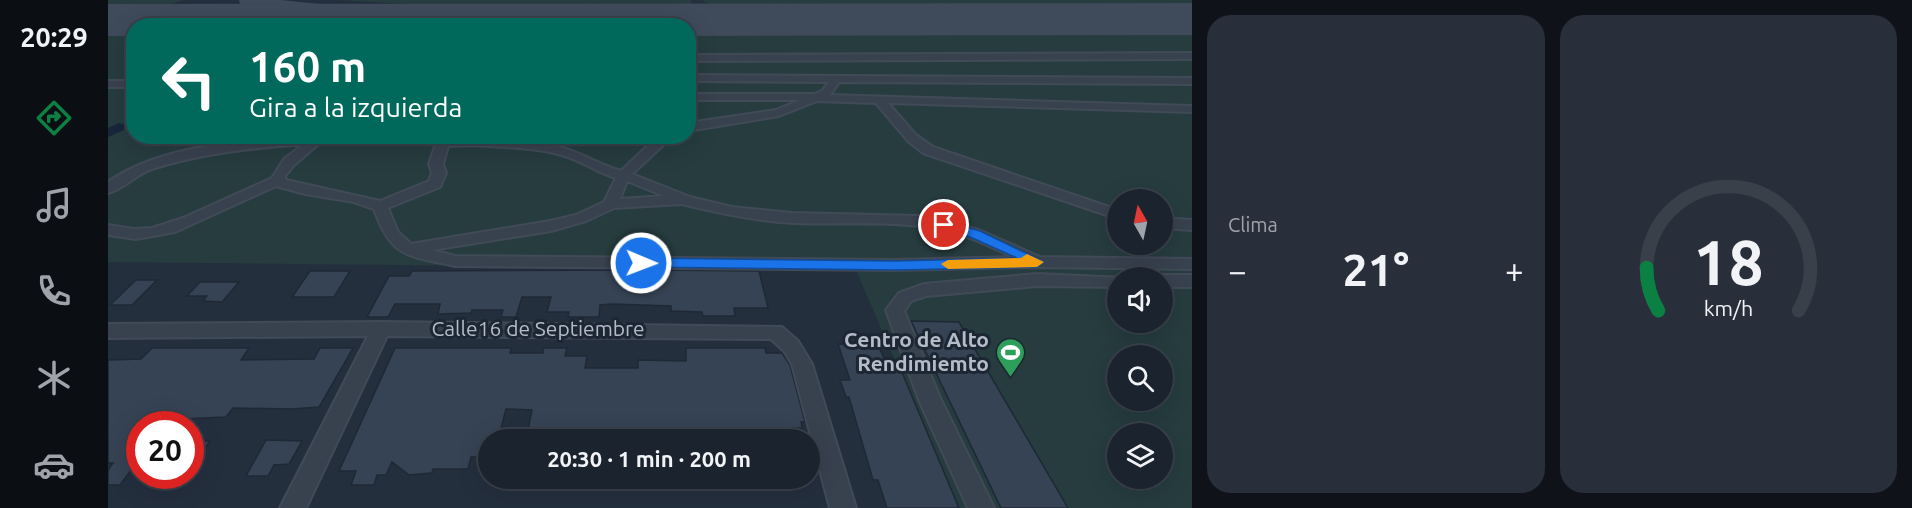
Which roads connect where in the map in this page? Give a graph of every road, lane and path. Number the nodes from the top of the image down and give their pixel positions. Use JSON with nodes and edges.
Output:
{"nodes":[{"id":1,"x":1192,"y":56,"type":"edge"},
{"id":2,"x":696,"y":58,"type":"edge"},
{"id":3,"x":696,"y":78,"type":"edge"},
{"id":4,"x":836,"y":79,"type":"junction"},
{"id":5,"x":1192,"y":81,"type":"edge"},
{"id":6,"x":108,"y":84,"type":"edge"},
{"id":7,"x":126,"y":84,"type":"edge"},
{"id":8,"x":108,"y":90,"type":"edge"},
{"id":9,"x":126,"y":90,"type":"edge"},
{"id":10,"x":696,"y":97,"type":"edge"},
{"id":11,"x":816,"y":97,"type":"junction"},
{"id":12,"x":880,"y":100,"type":"junction"},
{"id":13,"x":1192,"y":109,"type":"edge"},
{"id":14,"x":696,"y":125,"type":"edge"},
{"id":15,"x":259,"y":144,"type":"edge"},
{"id":16,"x":313,"y":144,"type":"edge"},
{"id":17,"x":442,"y":144,"type":"edge"},
{"id":18,"x":507,"y":144,"type":"edge"},
{"id":19,"x":658,"y":144,"type":"edge"},
{"id":20,"x":623,"y":175,"type":"junction"},
{"id":21,"x":279,"y":180,"type":"junction"},
{"id":22,"x":108,"y":189,"type":"edge"},
{"id":23,"x":685,"y":200,"type":"junction"},
{"id":24,"x":611,"y":204,"type":"junction"},
{"id":25,"x":380,"y":206,"type":"junction"},
{"id":26,"x":1107,"y":211,"type":"edge"},
{"id":27,"x":1173,"y":224,"type":"edge"},
{"id":28,"x":1192,"y":225,"type":"edge"},
{"id":29,"x":108,"y":230,"type":"edge"},
{"id":30,"x":408,"y":250,"type":"junction"},
{"id":31,"x":1037,"y":262,"type":"junction"},
{"id":32,"x":1192,"y":264,"type":"edge"},
{"id":33,"x":1107,"y":280,"type":"edge"},
{"id":34,"x":1173,"y":281,"type":"edge"},
{"id":35,"x":1192,"y":281,"type":"edge"},
{"id":36,"x":381,"y":329,"type":"junction"},
{"id":37,"x":108,"y":332,"type":"edge"},
{"id":38,"x":292,"y":508,"type":"edge"},
{"id":39,"x":843,"y":508,"type":"edge"},
{"id":40,"x":981,"y":508,"type":"edge"}],
"edges":[{"from":1,"to":2,"type":"street"},
{"from":3,"to":4,"type":"street"},
{"from":4,"to":5,"type":"street"},
{"from":4,"to":11,"type":"street"},
{"from":6,"to":7,"type":"street"},
{"from":8,"to":9,"type":"street"},
{"from":10,"to":11,"type":"street"},
{"from":11,"to":12,"type":"street"},
{"from":11,"to":14,"type":"street"},
{"from":12,"to":13,"type":"street"},
{"from":12,"to":26,"type":"street"},
{"from":15,"to":22,"type":"street"},
{"from":16,"to":21,"type":"street"},
{"from":17,"to":25,"type":"street"},
{"from":18,"to":20,"type":"street"},
{"from":19,"to":20,"type":"street"},
{"from":20,"to":23,"type":"street"},
{"from":20,"to":24,"type":"street"},
{"from":21,"to":25,"type":"street"},
{"from":21,"to":29,"type":"street"},
{"from":23,"to":24,"type":"street"},
{"from":23,"to":31,"type":"street"},
{"from":24,"to":30,"type":"street"},
{"from":25,"to":30,"type":"street"},
{"from":27,"to":28,"type":"street"},
{"from":30,"to":31,"type":"street"},
{"from":31,"to":32,"type":"street"},
{"from":33,"to":40,"type":"street"},
{"from":34,"to":35,"type":"street"},
{"from":36,"to":37,"type":"street","name":"Calle16 de Septiembre"},
{"from":36,"to":38,"type":"street"},
{"from":36,"to":39,"type":"street","name":"Calle16 de Septiembre"}]}
